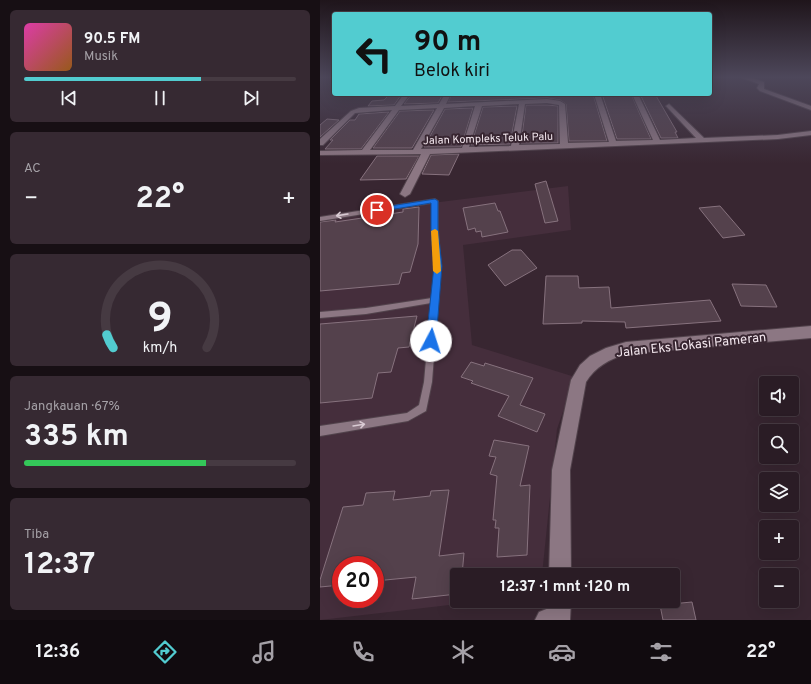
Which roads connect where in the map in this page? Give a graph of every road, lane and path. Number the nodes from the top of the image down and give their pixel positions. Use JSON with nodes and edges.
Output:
{"nodes":[{"id":1,"x":398,"y":106,"type":"edge"},
{"id":2,"x":452,"y":106,"type":"edge"},
{"id":3,"x":482,"y":106,"type":"edge"},
{"id":4,"x":522,"y":106,"type":"edge"},
{"id":5,"x":562,"y":106,"type":"edge"},
{"id":6,"x":600,"y":106,"type":"edge"},
{"id":7,"x":640,"y":106,"type":"edge"},
{"id":8,"x":669,"y":106,"type":"dead end"},
{"id":9,"x":441,"y":107,"type":"junction"},
{"id":10,"x":396,"y":109,"type":"junction"},
{"id":11,"x":811,"y":133,"type":"edge"},
{"id":12,"x":702,"y":140,"type":"junction"},
{"id":13,"x":657,"y":141,"type":"junction"},
{"id":14,"x":320,"y":143,"type":"edge"},
{"id":15,"x":612,"y":143,"type":"junction"},
{"id":16,"x":564,"y":146,"type":"junction"},
{"id":17,"x":515,"y":147,"type":"junction"},
{"id":18,"x":466,"y":149,"type":"junction"},
{"id":19,"x":427,"y":151,"type":"junction"},
{"id":20,"x":416,"y":152,"type":"junction"},
{"id":21,"x":320,"y":153,"type":"edge"},
{"id":22,"x":364,"y":153,"type":"junction"},
{"id":23,"x":405,"y":194,"type":"dead end"},
{"id":24,"x":320,"y":219,"type":"edge"},
{"id":25,"x":434,"y":300,"type":"junction"},
{"id":26,"x":320,"y":315,"type":"edge"},
{"id":27,"x":811,"y":332,"type":"edge"},
{"id":28,"x":320,"y":431,"type":"edge"},
{"id":29,"x":560,"y":568,"type":"edge"}],
"edges":[{"from":1,"to":10,"type":"street"},
{"from":2,"to":9,"type":"street"},
{"from":3,"to":18,"type":"street"},
{"from":4,"to":17,"type":"street"},
{"from":5,"to":16,"type":"street"},
{"from":6,"to":15,"type":"street"},
{"from":7,"to":13,"type":"street"},
{"from":8,"to":12,"type":"street"},
{"from":9,"to":10,"type":"street"},
{"from":9,"to":20,"type":"street"},
{"from":10,"to":14,"type":"street"},
{"from":10,"to":22,"type":"street"},
{"from":11,"to":12,"type":"street","name":"Jalan Kompleks Teluk Palu"},
{"from":12,"to":13,"type":"street","name":"Jalan Kompleks Teluk Palu"},
{"from":13,"to":15,"type":"street","name":"Jalan Kompleks Teluk Palu"},
{"from":15,"to":16,"type":"street","name":"Jalan Kompleks Teluk Palu"},
{"from":16,"to":17,"type":"street","name":"Jalan Kompleks Teluk Palu"},
{"from":17,"to":18,"type":"street","name":"Jalan Kompleks Teluk Palu"},
{"from":18,"to":19,"type":"street","name":"Jalan Kompleks Teluk Palu"},
{"from":19,"to":20,"type":"street","name":"Jalan Kompleks Teluk Palu"},
{"from":19,"to":23,"type":"street"},
{"from":20,"to":22,"type":"street","name":"Jalan Kompleks Teluk Palu"},
{"from":21,"to":22,"type":"street","name":"Jalan Kompleks Teluk Palu"},
{"from":25,"to":24,"type":"lane","one_way":true},
{"from":25,"to":26,"type":"lane"},
{"from":28,"to":25,"type":"lane","one_way":true},
{"from":27,"to":29,"type":"street","name":"Jalan Eks Lokasi Pameran"}]}
